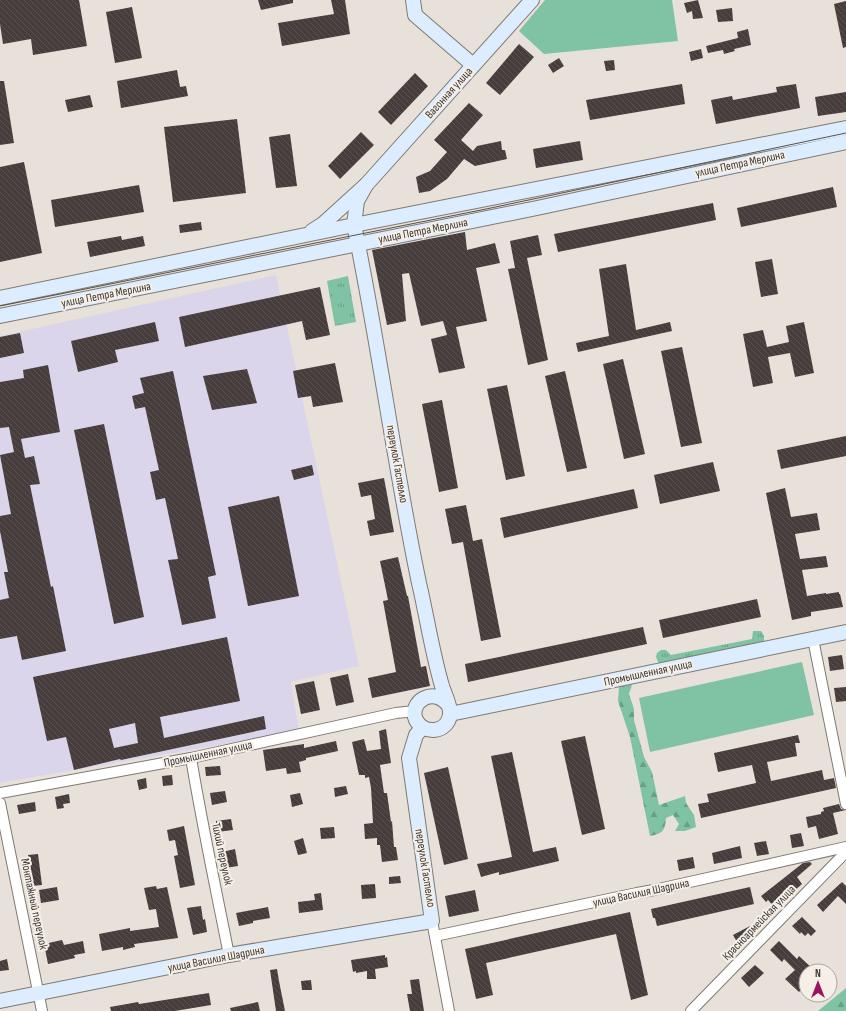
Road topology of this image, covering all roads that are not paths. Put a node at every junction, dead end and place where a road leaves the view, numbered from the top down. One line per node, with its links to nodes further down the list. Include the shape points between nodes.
1 (413, 0): 3 (main road, via 415,15)
2 (532, 0): 3 (main road, Вагонная улица)
3 (473, 66): 6 (main road, Вагонная улица)
4 (846, 128): 7 (main road, улица Петра Мерлина)
5 (846, 142): 9 (main road, улица Петра Мерлина)
6 (366, 185): 7 (main road, Вагонная улица, via 357,201); 8 (main road, Вагонная улица, via 323,224)
7 (354, 225): 8 (main road, улица Петра Мерлина); 9 (main road, переулок Гастелло)
8 (305, 235): 10 (main road, улица Петра Мерлина)
9 (358, 244): 11 (main road, улица Петра Мерлина); 14 (main road, переулок Гастелло, via 408,529)
10 (0, 298)
11 (0, 316)
12 (846, 632): 13 (main road, Промышленная улица)
13 (813, 639): 16 (main road, Промышленная улица); 21 (street)
14 (439, 676): 15 (main road); 16 (main road, переулок Гастелло)
15 (425, 697): 16 (main road, via 432,696 444,700); 17 (main road, via 418,702)
16 (449, 710): 17 (main road, via 448,721 437,730 428,730)
17 (418, 719): 18 (street, Промышленная улица, via 396,713); 24 (main road, переулок Гастелло, via 412,732 409,758)
18 (191, 758): 19 (street, Промышленная улица); 26 (street, Тихий переулок)
19 (0, 793)
20 (0, 803): 27 (street, Монтажный переулок)
21 (846, 804)
22 (846, 847): 25 (street, улица Василия Шадрина)
23 (846, 852): 31 (street, Красноармейская улица)
24 (432, 921): 25 (street, переулок Гастелло); 26 (main road, улица Василия Шадрина)
25 (435, 936): 30 (street, переулок Гастелло)
26 (228, 955): 27 (main road, улица Василия Шадрина)
27 (39, 993): 28 (main road, улица Василия Шадрина); 29 (street, Монтажный переулок)
28 (0, 1001)
29 (42, 1011)
30 (449, 1011)
31 (691, 1011)

